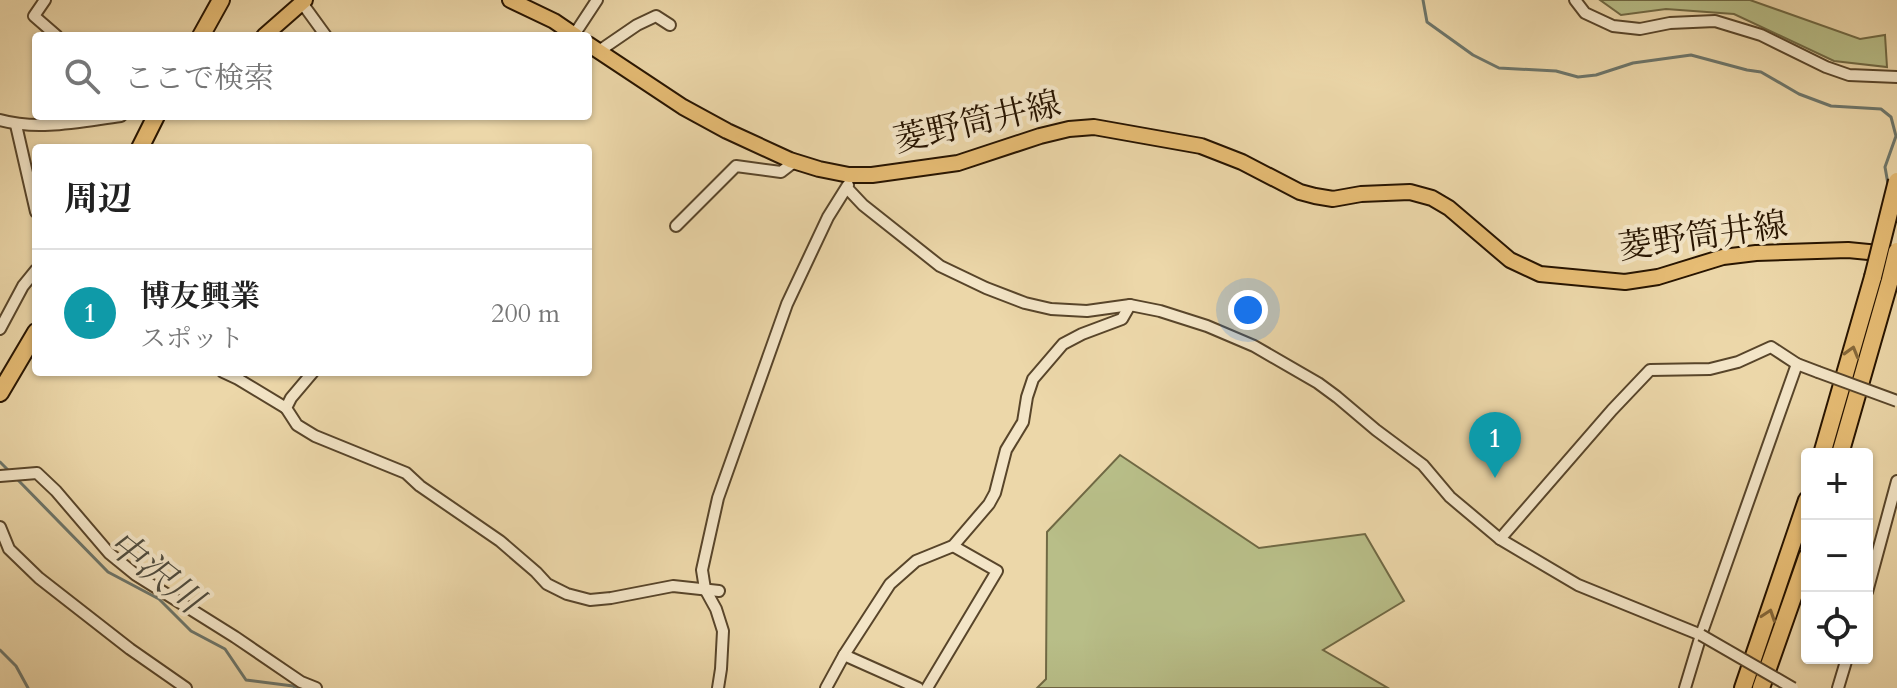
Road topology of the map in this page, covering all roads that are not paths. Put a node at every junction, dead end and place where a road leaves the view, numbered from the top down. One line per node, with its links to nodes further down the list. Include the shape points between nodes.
1 (45, 0): 8 (street, via 34,16)
2 (221, 0): 9 (highway)
3 (510, 0): 12 (main road)
4 (597, 0): 13 (street)
5 (1575, 0): 15 (street, via 1585,13 1613,26 1640,29 1715,21 1761,35 1849,75)
6 (303, 1): 10 (main road); 11 (street)
7 (670, 25): 14 (street, via 656,16)
8 (52, 32)
9 (203, 32)
10 (268, 32)
11 (323, 32)
12 (569, 32)
13 (577, 32)
14 (593, 48): 21 (main road, 菱野筒井線, via 683,107)
15 (1897, 77)
16 (0, 120): 19 (street)
17 (65, 120): 19 (street)
18 (154, 120): 20 (highway)
19 (16, 125): 24 (street)
20 (142, 144)
21 (794, 162): 23 (main road, 菱野筒井線); 25 (street, via 781,172 736,166)
22 (1897, 181): 28 (highway, bridge)
23 (848, 182): 26 (main road, 菱野筒井線, via 958,163 1040,136 1094,127 1201,146 1315,196 1410,192 1432,198 1510,260 1540,274 1625,282 1756,253); 29 (street, via 863,205 940,266 986,288 1051,309); 48 (street, via 780,321 718,498 702,570)
24 (32, 195)
25 (676, 226)
26 (1897, 254): 28 (highway, bridge)
27 (32, 275): 30 (street)
28 (1881, 278): 38 (highway, one-way to 28); 39 (highway)
29 (1130, 305): 44 (street, via 1207,326 1318,383 1423,465 1450,497); 45 (street, via 1122,319 1063,344 1033,379 1023,422 1006,450 995,493)
30 (0, 329)
31 (32, 339): 35 (highway)
32 (1797, 364): 36 (street, bridge); 44 (street, via 1771,347 1710,369 1650,370); 50 (street)
33 (232, 376): 37 (street)
34 (310, 376): 37 (street)
35 (0, 393)
36 (1897, 401)
37 (286, 408): 48 (street, via 297,425 315,436 406,473 500,541 547,584 567,594 590,600 673,586)
38 (1824, 448)
39 (1841, 448)
40 (0, 476): 54 (street, via 37,473 109,553 136,575)
41 (1897, 481): 46 (street)
42 (1801, 518): 60 (highway, one-way to 42)
43 (0, 527): 53 (street, via 9,549 39,578)
44 (1500, 539): 50 (street, via 1578,585)
45 (953, 546): 51 (street, via 916,561 890,584); 58 (street, via 997,571)
46 (1873, 570)
47 (1801, 574): 61 (highway)
48 (705, 589): 49 (street); 55 (street, via 723,631)
49 (719, 591)
50 (1701, 635): 59 (street); 62 (street, bridge)
51 (844, 655): 56 (street); 57 (street)
52 (1845, 664): 63 (street)
53 (186, 688)
54 (316, 688)
55 (718, 688)
56 (826, 688)
57 (918, 688)
58 (927, 688)
59 (1685, 688)
60 (1743, 688)
61 (1761, 688)
62 (1793, 688)
63 (1838, 688)

